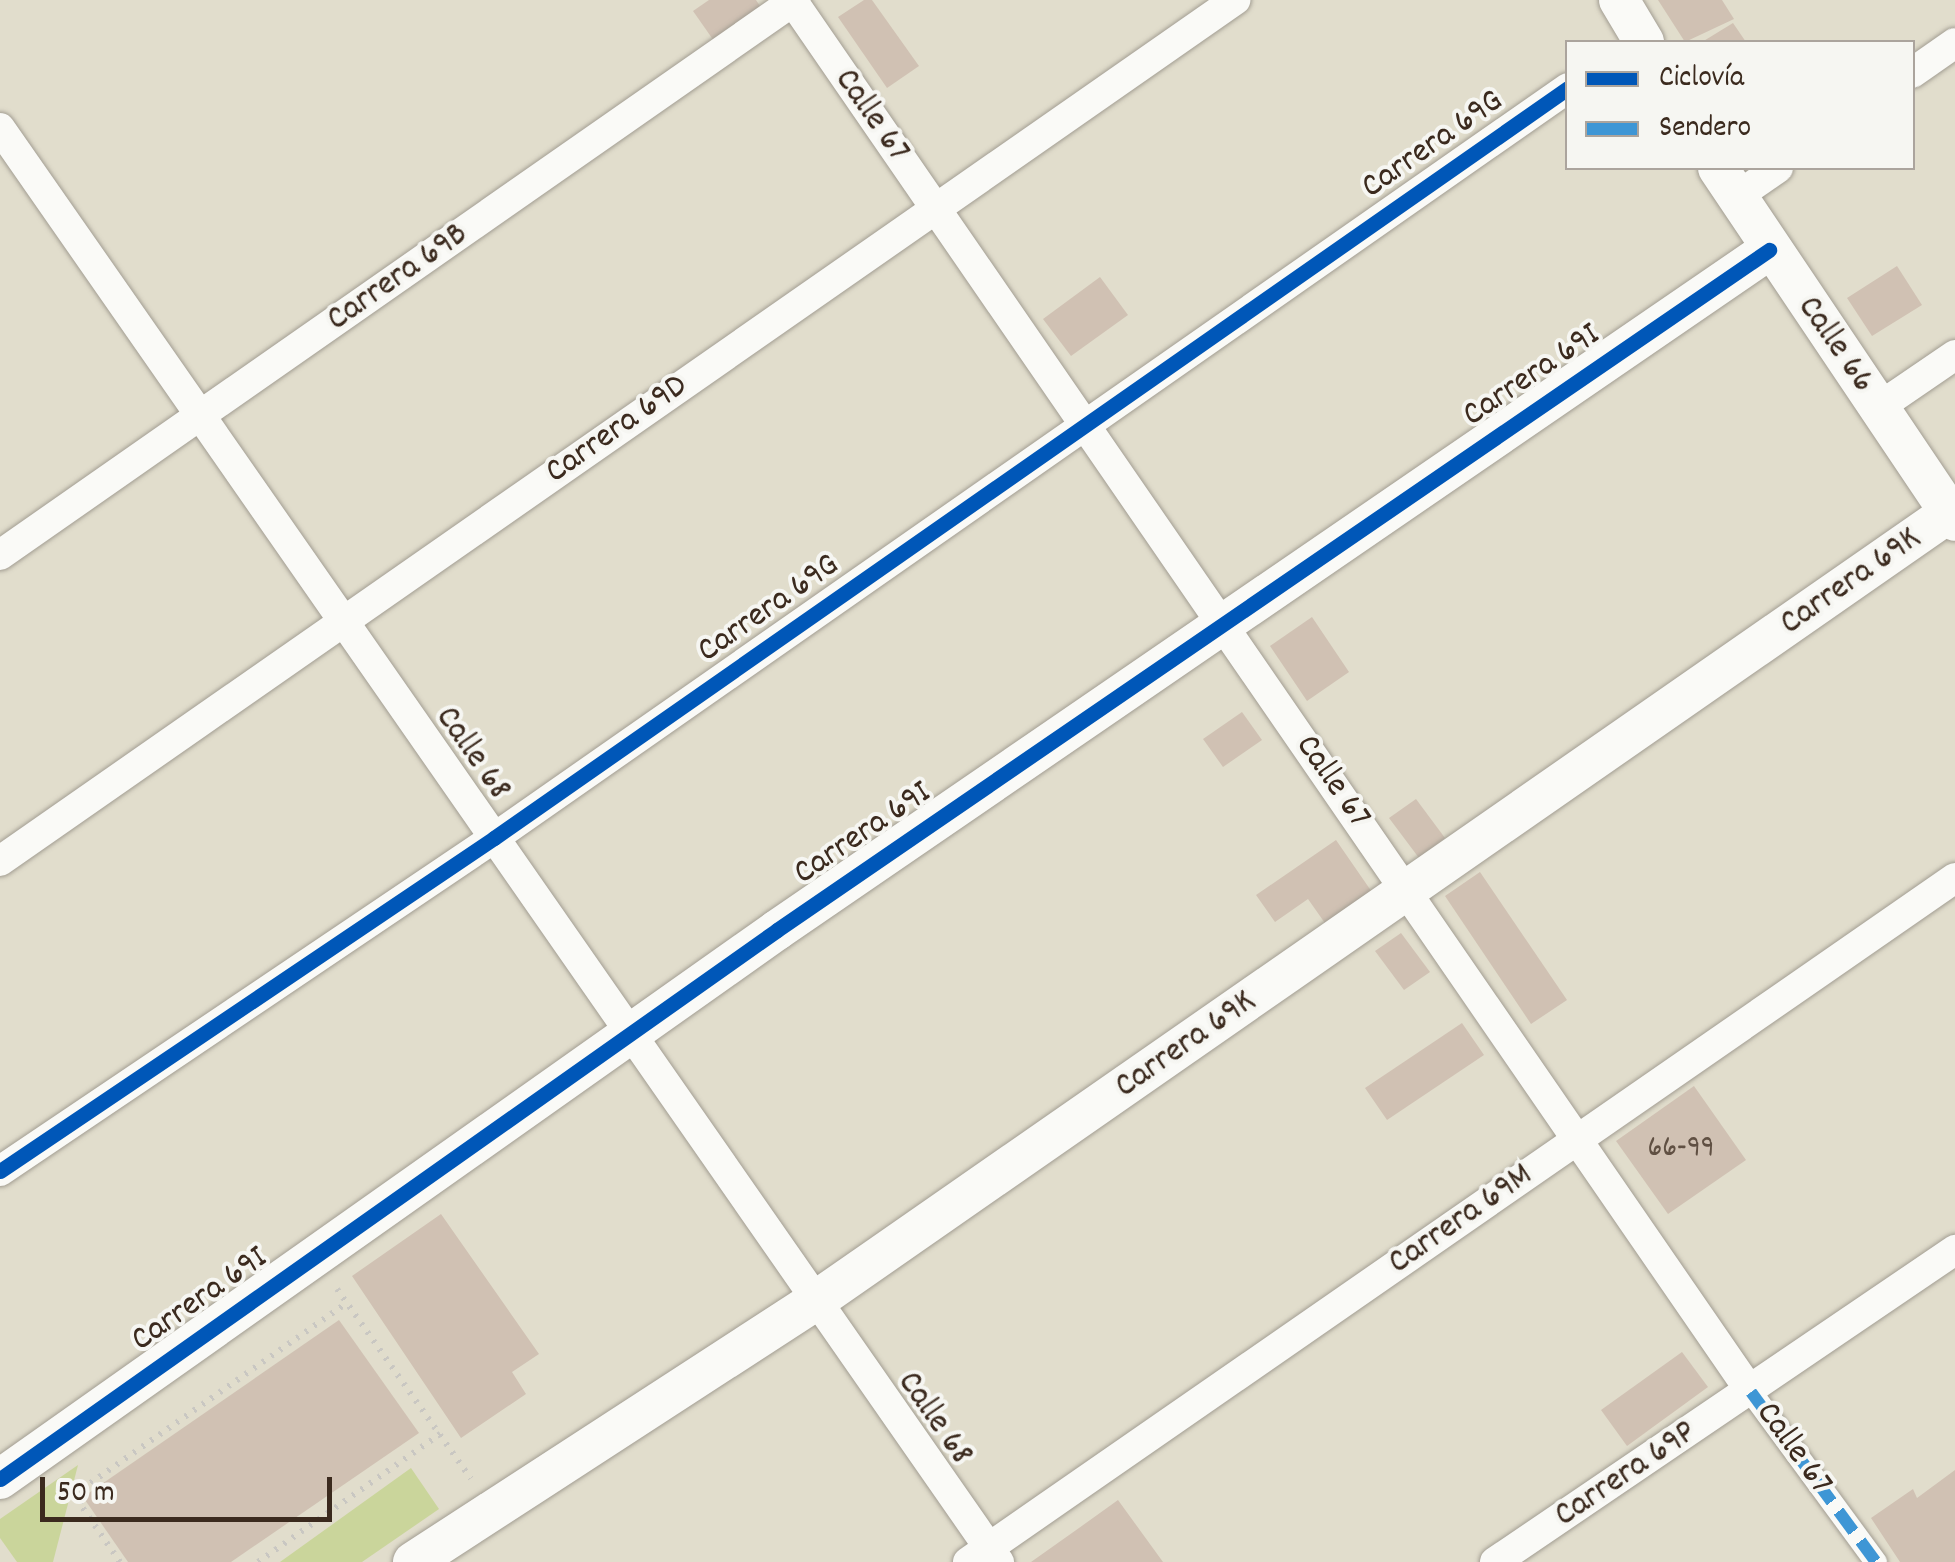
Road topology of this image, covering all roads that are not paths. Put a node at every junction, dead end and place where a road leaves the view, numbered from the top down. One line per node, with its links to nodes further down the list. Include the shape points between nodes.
1 (793, 0): 11 (street, Calle 67); 15 (street, Carrera 69B)
2 (1236, 0): 11 (street, Carrera 69D)
3 (1620, 0): 4 (street)
4 (1639, 40)
5 (1955, 42): 6 (street)
6 (1915, 71)
7 (1565, 90): 16 (street, Carrera 69G)
8 (0, 128): 15 (street, Calle 68)
9 (1771, 170): 10 (street)
10 (1727, 182): 12 (street, Calle 66)
11 (934, 207): 16 (street, Calle 67); 19 (street, Carrera 69D)
12 (1769, 250): 14 (street, Calle 66); 20 (street, Carrera 69I)
13 (1955, 355): 14 (street)
14 (1879, 407): 17 (street, Calle 66)
15 (204, 414): 18 (street, Carrera 69B); 19 (street, Calle 68)
16 (1085, 425): 20 (street, Calle 67); 21 (street, Carrera 69G)
17 (1952, 517): 24 (street, Carrera 69K)
18 (0, 555)
19 (342, 623): 21 (street, Calle 68); 22 (street, Carrera 69D)
20 (1222, 624): 24 (street, Calle 67); 25 (street, Carrera 69I)
21 (494, 838): 25 (street, Calle 68); 27 (street, Carrera 69G)
22 (0, 861)
23 (1955, 878): 26 (street, Carrera 69M)
24 (1408, 891): 26 (street, Calle 67); 29 (street, Carrera 69K)
25 (630, 1034): 29 (street, Calle 68); 31 (street, Carrera 69I)
26 (1577, 1140): 30 (street, Calle 67); 32 (street, Carrera 69M)
27 (0, 1171)
28 (1955, 1250): 30 (street, Carrera 69P)
29 (814, 1302): 32 (street, Calle 68); 33 (street, Carrera 69K)
30 (1751, 1392): 34 (street, Carrera 69P); 35 (street, Calle 67)
31 (0, 1479)
32 (985, 1557)
33 (412, 1562)
34 (1494, 1562)
35 (1876, 1562)

